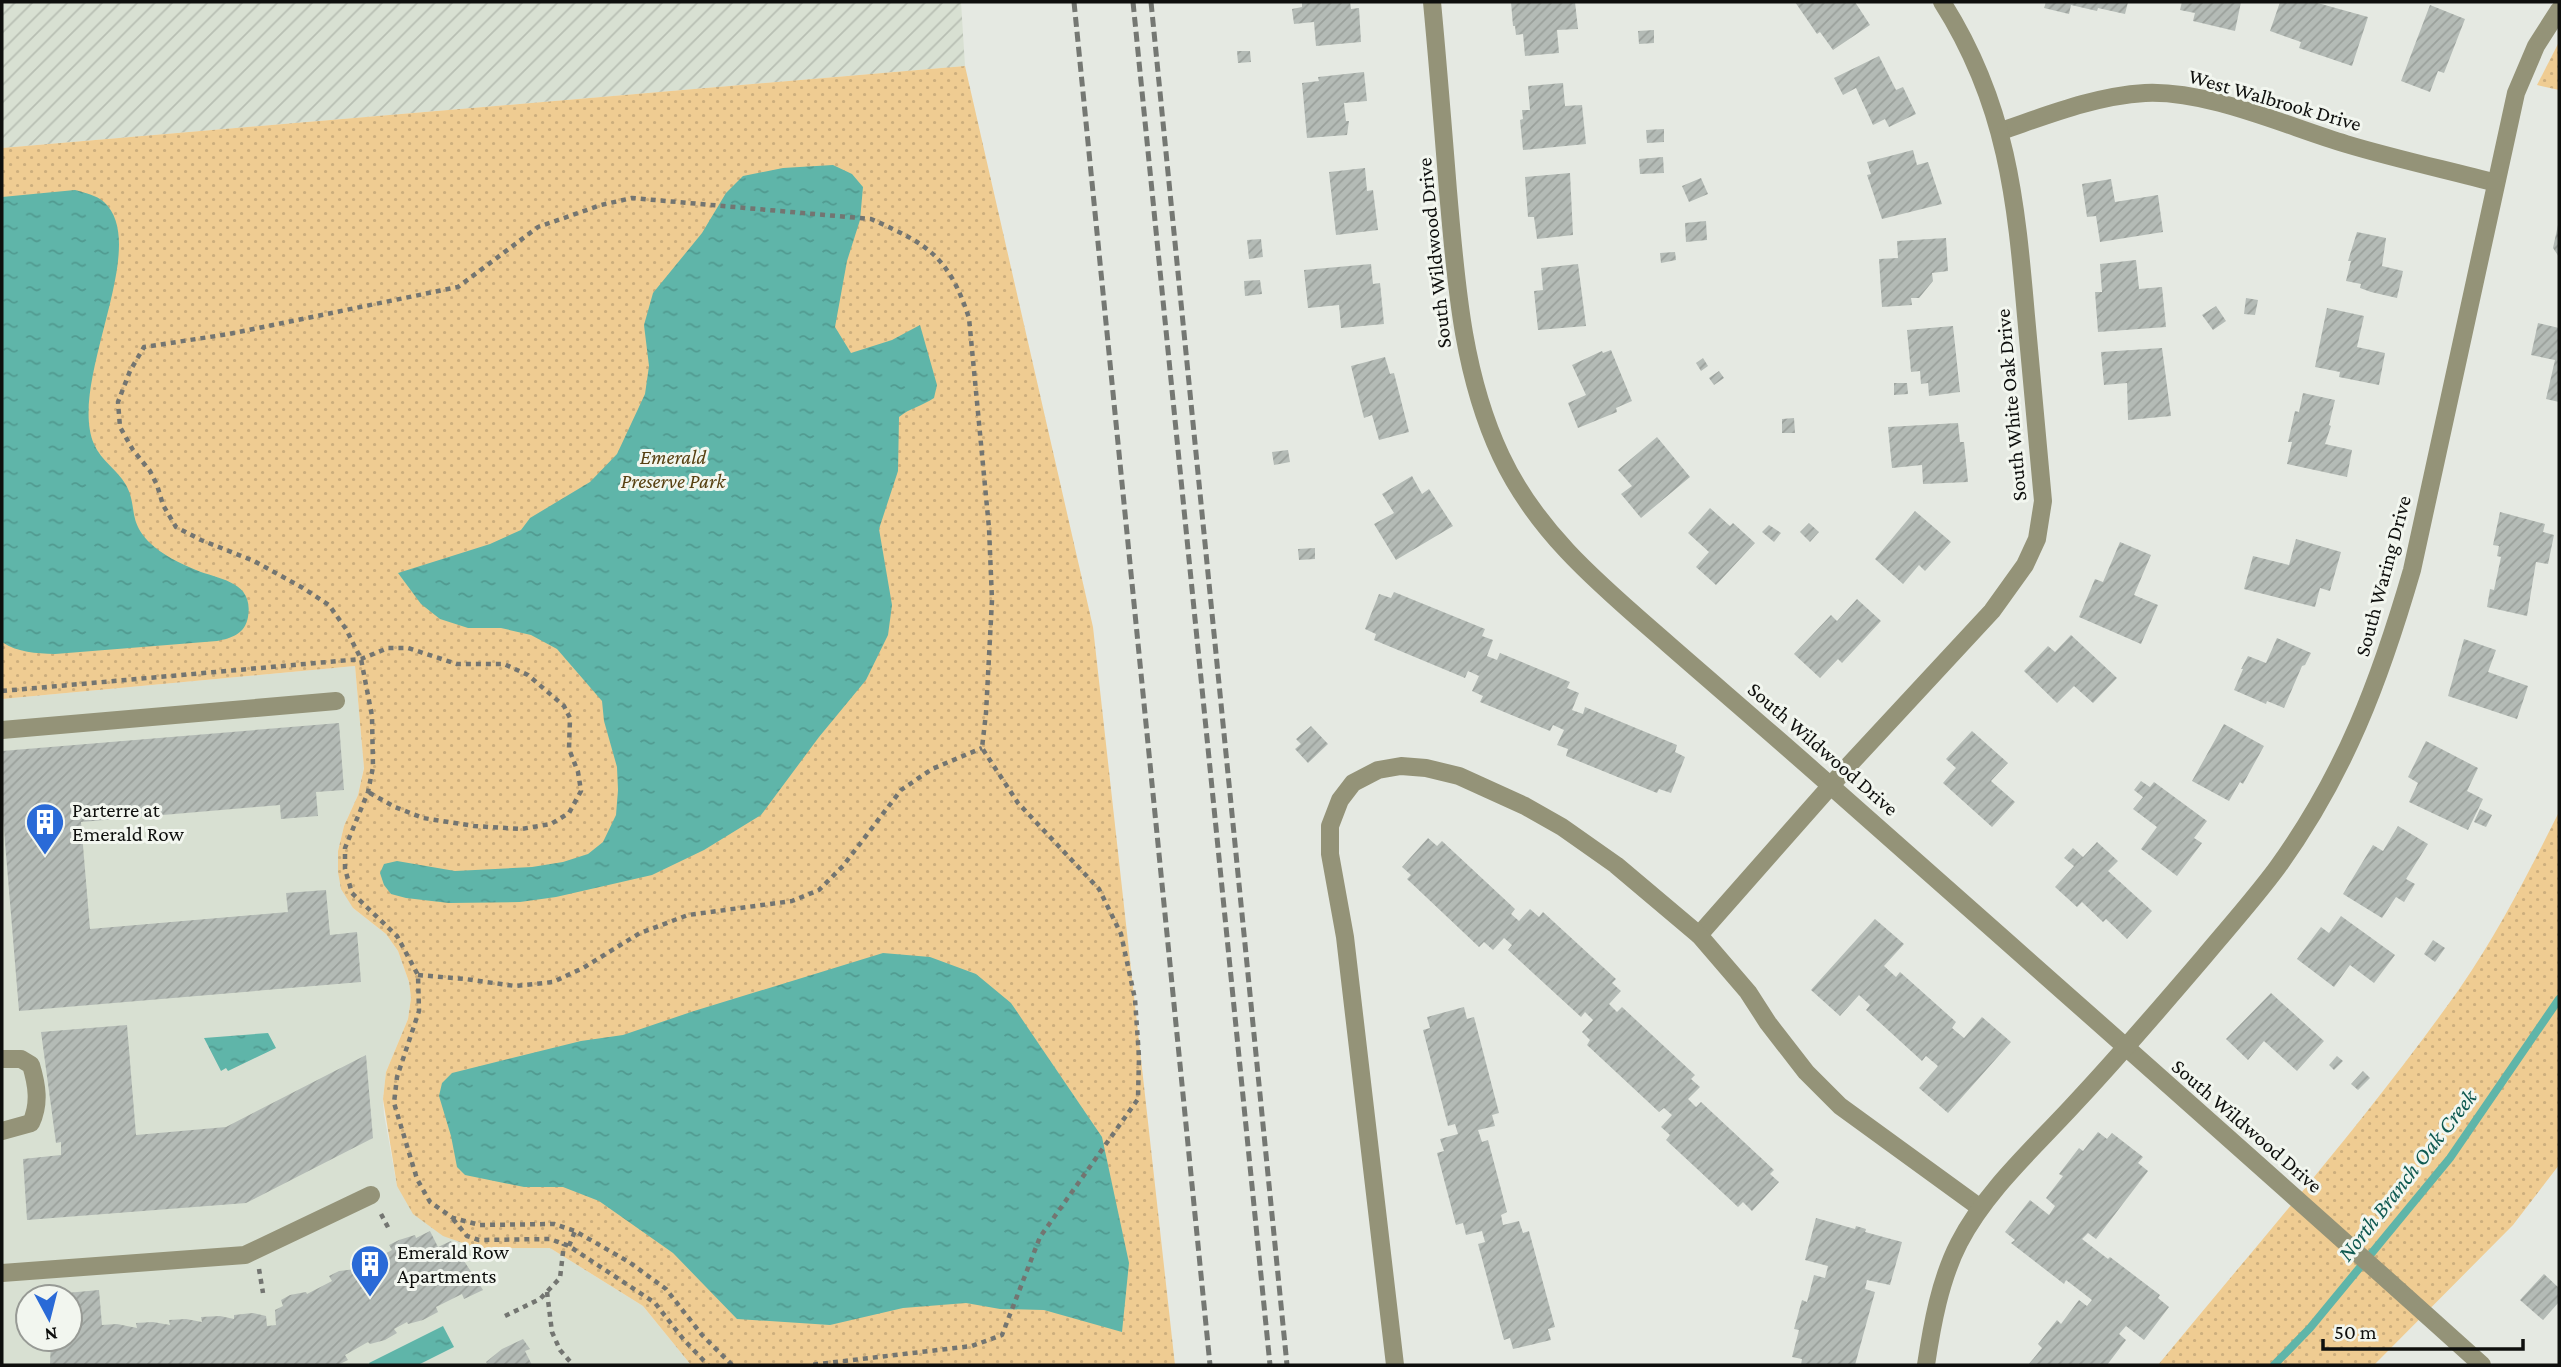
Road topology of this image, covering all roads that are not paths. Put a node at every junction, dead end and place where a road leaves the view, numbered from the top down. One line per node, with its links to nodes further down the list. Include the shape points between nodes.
1 (1432, 2): 8 (street, South Wildwood Drive, via 1462,330 1500,454 1516,485 1567,554)
2 (1942, 2): 4 (street, South White Oak Drive, via 1978,70)
3 (2559, 10): 5 (street, South Waring Drive, via 2536,46 2516,93)
4 (2001, 131): 5 (street, West Walbrook Drive, via 2110,98 2146,93 2183,95); 8 (street, South White Oak Drive, via 2016,208 2043,501 2037,539 2025,565 1992,611)
5 (2496, 183): 10 (street, South Waring Drive, via 2412,570 2368,707 2308,823 2277,868)
6 (336, 701): 7 (street)
7 (2, 730)
8 (1831, 786): 9 (street, South White Oak Drive); 10 (street, South Wildwood Drive)
9 (1699, 936): 14 (street, via 1748,992 1806,1072 1840,1106); 16 (street, via 1616,865 1562,827 1459,776 1401,766 1378,770 1353,783 1340,800 1331,825 1330,854 1345,937)
10 (2126, 1049): 14 (street, South Waring Drive); 18 (street, South Wildwood Drive)
11 (2, 1059): 12 (street, via 22,1059 31,1065 37,1111 31,1123)
12 (2, 1131)
13 (371, 1195): 15 (street, via 245,1255)
14 (1979, 1208): 17 (street, South Waring Drive, via 1958,1244 1941,1292)
15 (2, 1273)
16 (1395, 1365)
17 (1926, 1365)
18 (2482, 1365)

